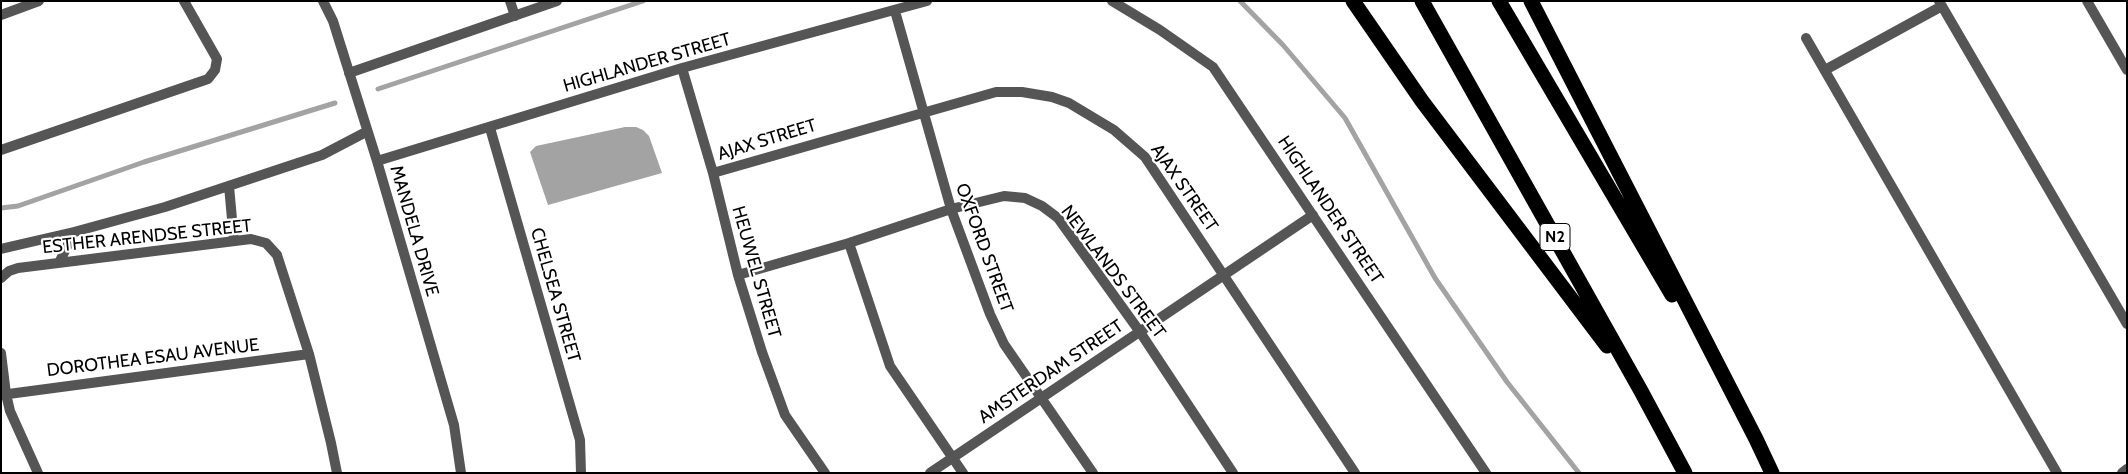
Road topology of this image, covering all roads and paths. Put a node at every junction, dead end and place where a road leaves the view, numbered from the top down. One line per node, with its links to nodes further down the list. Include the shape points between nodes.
1 (38, 1): 15 (street)
2 (184, 1): 25 (street, via 217,59 215,70 208,79)
3 (323, 1): 21 (street, MANDELA DRIVE, via 333,21)
4 (510, 1): 16 (street)
5 (557, 1): 16 (street)
6 (927, 1): 14 (street, HIGHLANDER STREET)
7 (1112, 1): 30 (street, HIGHLANDER STREET, via 1213,67)
8 (1353, 1): 43 (highway, via 1422,101)
9 (1422, 1): 43 (highway, N2)
10 (1499, 1): 46 (highway)
11 (1531, 1): 46 (highway)
12 (2087, 1): 20 (street)
13 (1941, 3): 19 (street); 39 (street)
14 (895, 11): 18 (street, HIGHLANDER STREET); 22 (street, OXFORD STREET)
15 (1, 15)
16 (515, 16): 21 (street, via 430,44)
17 (1806, 38): 19 (street)
18 (682, 68): 23 (street, HIGHLANDER STREET); 27 (street, HEUWEL STREET)
19 (1825, 70): 62 (street)
20 (2127, 70)
21 (350, 78): 24 (street, MANDELA DRIVE)
22 (924, 112): 27 (street, AJAX STREET); 29 (street, OXFORD STREET); 37 (street, AJAX STREET, via 996,92 1022,92 1052,97 1090,114 1145,157)
23 (490, 128): 26 (street, HIGHLANDER STREET); 53 (street, CHELSEA STREET, via 580,440)
24 (366, 132): 26 (street, MANDELA DRIVE); 28 (street, via 322,155)
25 (1, 150)
26 (377, 161): 52 (street, MANDELA DRIVE, via 454,425)
27 (713, 173): 36 (street, HEUWEL STREET)
28 (229, 186): 31 (street); 32 (street)
29 (951, 209): 33 (street, NEWLANDS STREET); 40 (street, NEWLANDS STREET, via 1004,196 1026,198 1042,206 1058,218); 45 (street, OXFORD STREET, via 1004,344)
30 (1313, 216): 37 (street, AMSTERDAM STREET); 49 (street, HIGHLANDER STREET)
31 (74, 232): 34 (street); 35 (street)
32 (234, 241): 35 (street, ESTHER ARENDSE STREET); 42 (street, ESTHER ARENDSE STREET, via 256,239 266,242 275,251)
33 (849, 243): 36 (street, NEWLANDS STREET); 47 (street, via 890,366)
34 (1, 249)
35 (58, 263): 38 (street, ESTHER ARENDSE STREET, via 13,269)
36 (738, 274): 54 (street, HEUWEL STREET, via 785,415)
37 (1225, 276): 40 (street, AMSTERDAM STREET); 59 (street, AJAX STREET)
38 (1, 278)
39 (2127, 324)
40 (1140, 332): 45 (street, AMSTERDAM STREET); 58 (street, NEWLANDS STREET)
41 (1, 354): 44 (street)
42 (309, 354): 44 (street, DOROTHEA ESAU AVENUE); 51 (street, ESTHER ARENDSE STREET)
43 (1641, 390): 60 (highway, N2)
44 (4, 394): 50 (street)
45 (1040, 399): 47 (street, AMSTERDAM STREET); 57 (street, OXFORD STREET)
46 (1756, 439): 61 (highway)
47 (952, 457): 55 (street, AMSTERDAM STREET); 56 (street)
48 (2127, 469): 63 (street)
49 (1481, 471)
50 (38, 473)
51 (337, 473)
52 (461, 473)
53 (581, 473)
54 (825, 473)
55 (930, 473)
56 (963, 473)
57 (1092, 473)
58 (1233, 473)
59 (1355, 473)
60 (1685, 473)
61 (1772, 473)
62 (2057, 473)
63 (2122, 473)

